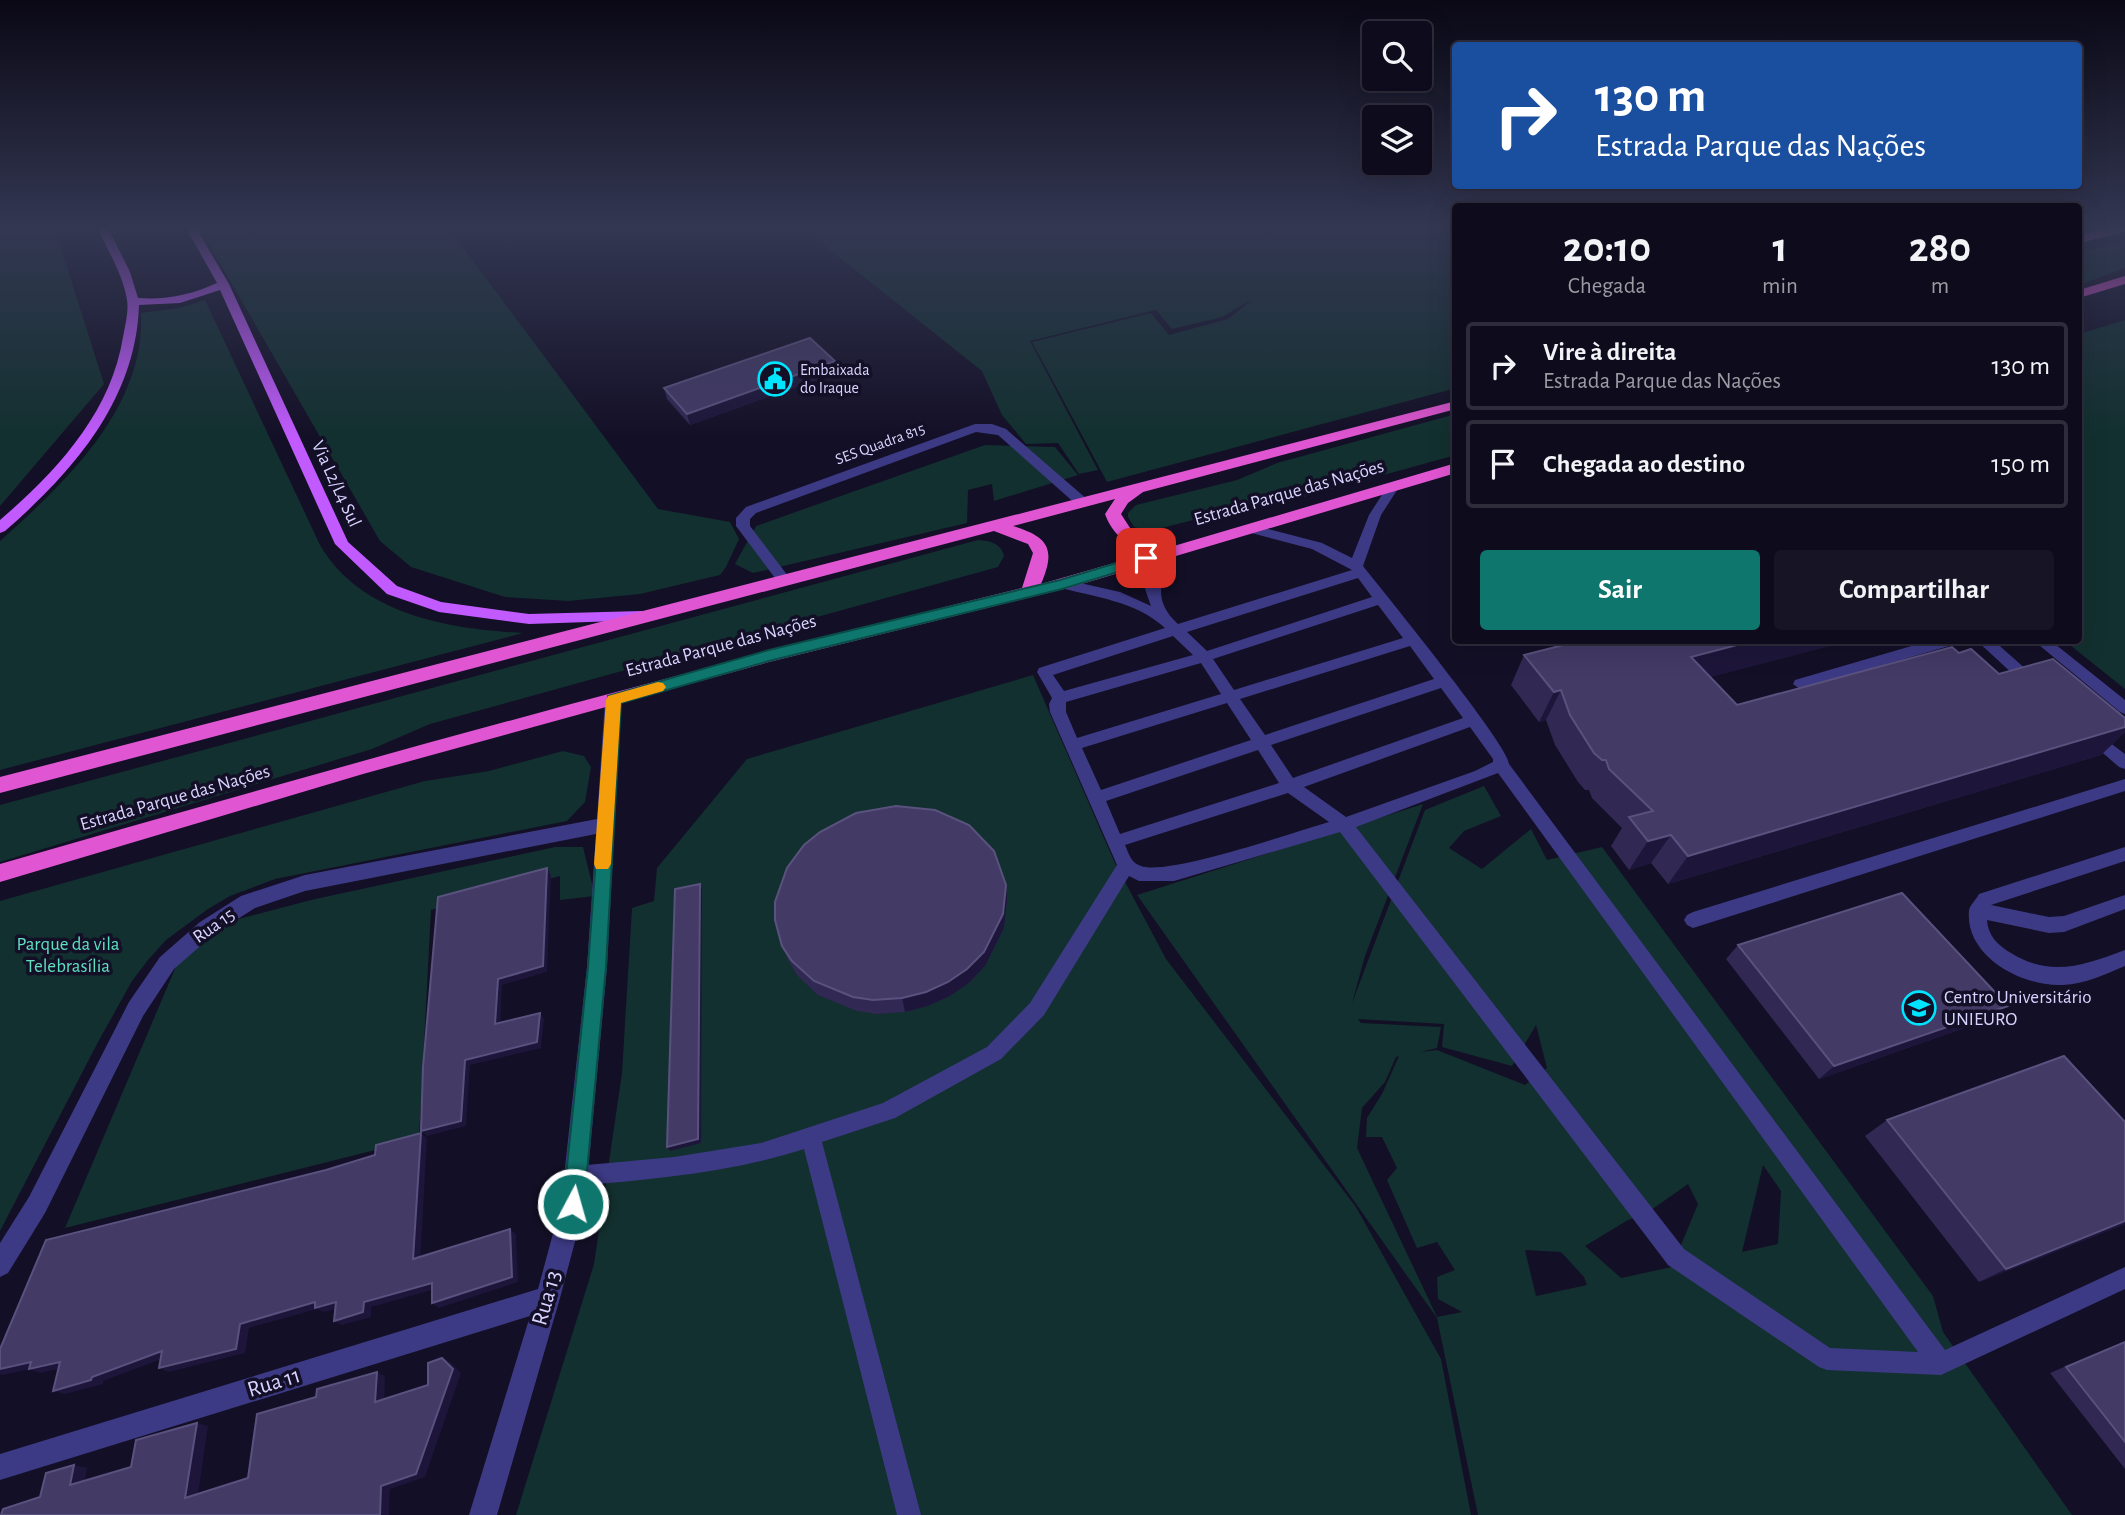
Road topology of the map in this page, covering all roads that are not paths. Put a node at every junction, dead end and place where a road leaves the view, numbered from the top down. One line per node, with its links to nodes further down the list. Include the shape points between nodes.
1 (131, 297): 4 (main road)
2 (195, 297): 4 (main road)
3 (229, 297): 19 (main road, Via L2/L4 Sul, via 342,544 392,590 439,607 529,619)
4 (133, 301): 11 (main road, via 124,369 107,404 80,447)
5 (1452, 406): 8 (highway)
6 (1452, 469): 7 (highway, Estrada Parque das Nações)
7 (1393, 487): 12 (highway, Estrada Parque das Nações); 14 (lane, via 1375,516)
8 (1139, 489): 9 (highway); 13 (highway, via 1122,500 1113,514 1116,526 1127,537)
9 (1083, 502): 10 (highway); 15 (lane, SES Quadra 815, via 1002,432 975,428 751,510 743,518 743,526)
10 (995, 526): 15 (highway); 17 (highway, via 1024,534 1038,545 1042,558)
11 (0, 528)
12 (1249, 528): 13 (highway, Estrada Parque das Nações); 14 (lane, via 1317,546)
13 (1165, 553): 16 (highway, Estrada Parque das Nações); 20 (lane, via 1152,589)
14 (1358, 569): 18 (lane); 20 (lane)
15 (783, 579): 19 (highway)
16 (1062, 584): 17 (highway, Estrada Parque das Nações); 20 (lane, via 1115,595)
17 (1029, 592): 31 (highway, Estrada Parque das Nações)
18 (1382, 599): 21 (lane); 25 (lane)
19 (642, 616): 39 (highway)
20 (1169, 624): 25 (lane); 30 (lane, via 1044,672)
21 (1413, 640): 26 (lane); 29 (lane)
22 (1937, 644): 27 (lane)
23 (1988, 644): 28 (lane)
24 (2045, 644): 32 (lane)
25 (1204, 657): 29 (lane); 30 (lane)
26 (1445, 681): 33 (lane); 35 (lane)
27 (1800, 684)
28 (2044, 693)
29 (1230, 695): 35 (lane); 36 (lane)
30 (1060, 698): 36 (lane, via 1058,712)
31 (613, 700): 44 (street, Rua 13); 48 (highway, Estrada Parque das Nações)
32 (2125, 708)
33 (1474, 720): 38 (lane, via 1501,758); 41 (lane)
34 (2084, 728): 37 (lane)
35 (1261, 742): 41 (lane); 42 (lane)
36 (1073, 745): 42 (lane)
37 (2125, 763)
38 (1501, 765): 43 (lane); 58 (lane)
39 (0, 785)
40 (2125, 785): 51 (lane)
41 (1290, 786): 43 (lane); 45 (lane)
42 (1096, 798): 45 (lane)
43 (1344, 824): 47 (lane, via 1174,874 1139,873); 58 (lane, via 1676,1257 1827,1359)
44 (604, 825): 54 (street, Rua 13, via 597,967); 55 (street, Rua 15, via 305,883 248,902 207,928 167,963 136,1009 37,1205)
45 (1115, 842): 47 (lane)
46 (2125, 855): 50 (lane, via 2003,892 1985,899)
47 (1126, 866): 53 (lane, via 1037,1009 994,1053 888,1111)
48 (0, 873)
49 (2125, 902): 50 (lane, via 2049,925)
50 (1977, 910): 52 (lane, via 1975,921 1988,946 2033,974 2061,977 2087,973)
51 (1693, 920)
52 (2125, 958)
53 (811, 1137): 54 (lane, via 748,1155); 61 (lane)
54 (576, 1176): 57 (street, Rua 13)
55 (0, 1265)
56 (2125, 1278): 58 (lane)
57 (548, 1298): 59 (street, Rua 11); 60 (street, Rua 13)
58 (1941, 1363)
59 (0, 1467)
60 (483, 1515)
61 (909, 1515)

